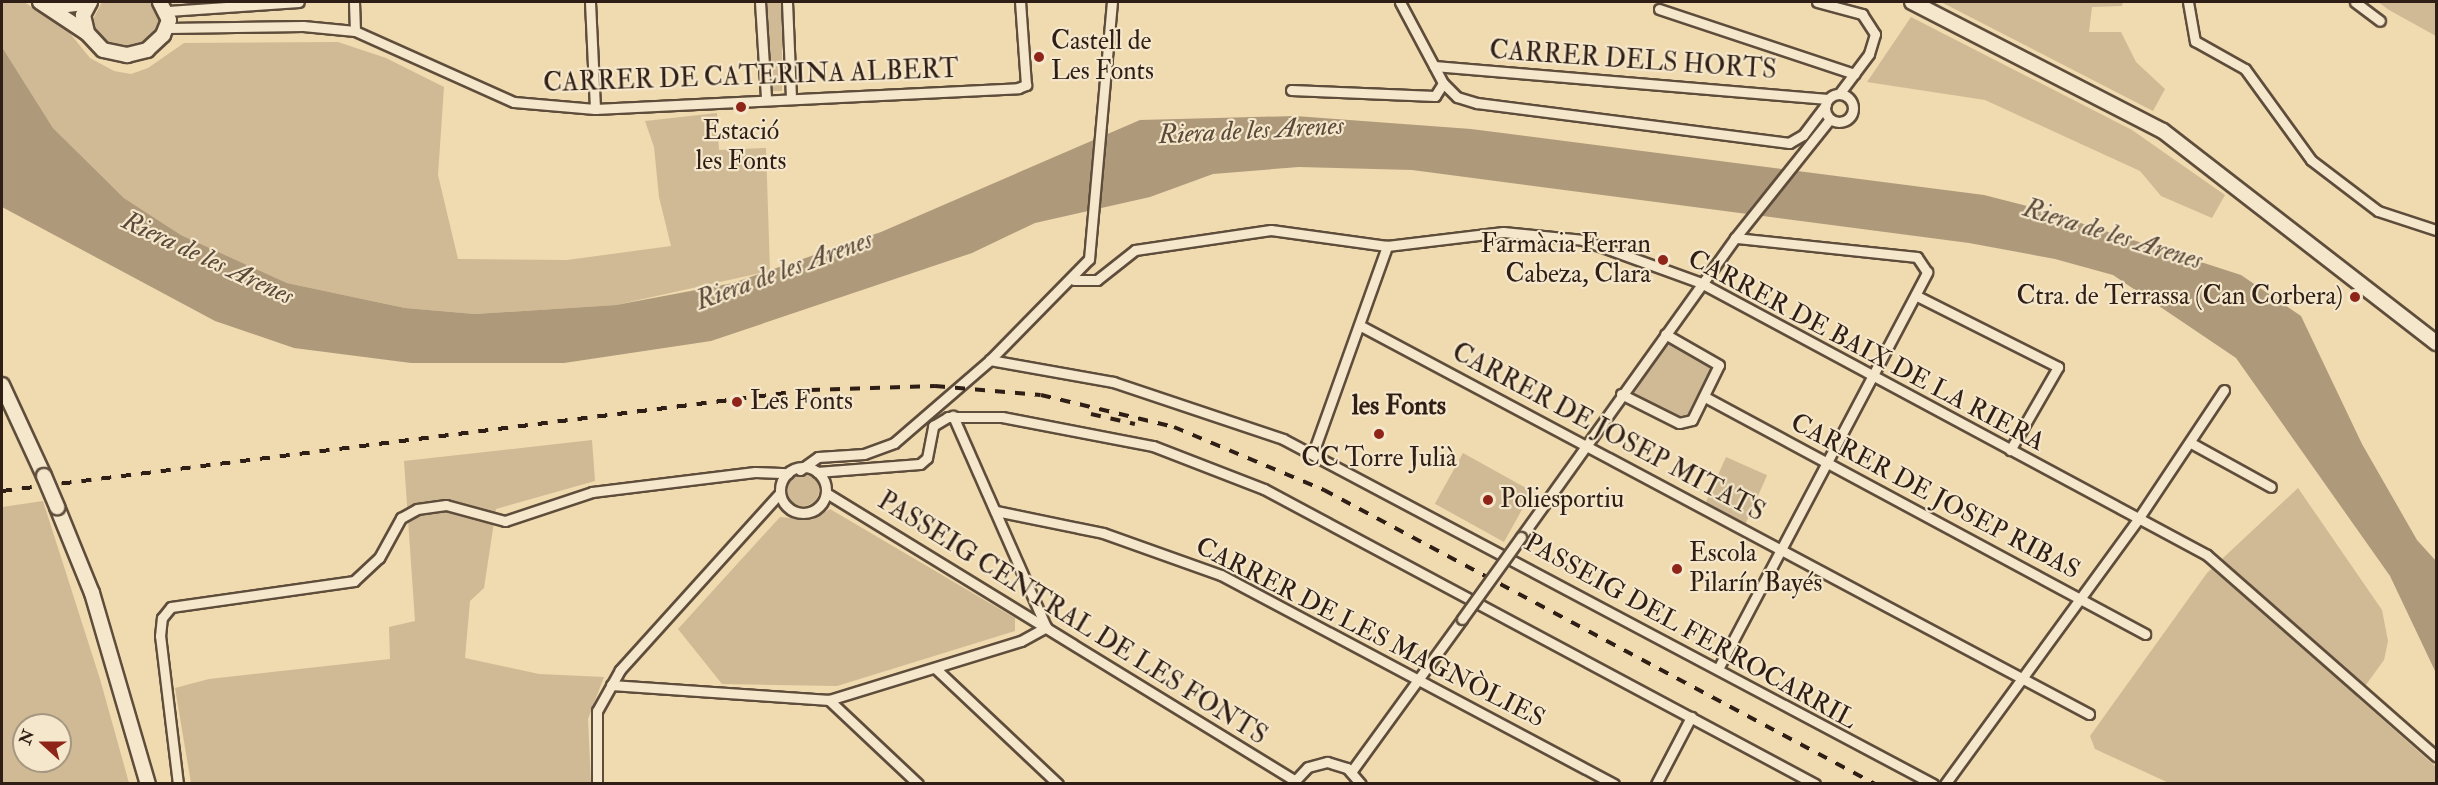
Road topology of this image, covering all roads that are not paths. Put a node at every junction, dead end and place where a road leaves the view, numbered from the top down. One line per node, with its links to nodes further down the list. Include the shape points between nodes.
1 (90, 2): 14 (main road); 20 (main road, via 83,15)
2 (299, 2): 15 (street)
3 (354, 2): 19 (street)
4 (590, 2): 29 (street)
5 (760, 2): 26 (street)
6 (787, 2): 27 (street)
7 (1020, 2): 27 (street, CARRER DE CATERINA ALBERT, via 1026,85)
8 (1112, 2): 34 (street, via 1094,240 1089,260)
9 (1401, 2): 21 (street)
10 (1817, 2): 22 (street, via 1862,14 1873,26 1874,45)
11 (1912, 2): 39 (main road, via 2163,131)
12 (2188, 2): 31 (street, via 2194,41 2245,69 2311,160 2378,211)
13 (2355, 2): 17 (street)
14 (45, 4): 20 (main road)
15 (164, 6): 18 (main road)
16 (1659, 9): 22 (street)
17 (2380, 21)
18 (168, 28): 19 (street, CARRER DE CATERINA ALBERT, via 303,26); 20 (main road, via 147,50 127,55 103,50)
19 (355, 31): 29 (street, CARRER DE CATERINA ALBERT, via 514,102)
20 (87, 33)
21 (1434, 66): 23 (street); 28 (street, CARRER DELS HORTS)
22 (1854, 75): 25 (street)
23 (1442, 86): 24 (street, via 1427,97); 28 (street, via 1457,97 1477,103 1789,142 1803,135)
24 (1291, 90)
25 (1839, 94): 28 (street); 30 (street, via 1852,102 1852,113 1844,121)
26 (766, 98): 27 (street, CARRER DE CATERINA ALBERT); 29 (street, CARRER DE CATERINA ALBERT)
27 (791, 98)
28 (1827, 102): 30 (street)
29 (595, 109)
30 (1830, 119): 32 (street, via 1801,150)
31 (2436, 230)
32 (1735, 238): 35 (street); 36 (street, via 1917,257 1927,273)
33 (1387, 246): 34 (street, CARRER DE BAIX DE LA RIERA, via 1271,230 1135,250 1098,280); 35 (street, CARRER DE BAIX DE LA RIERA, via 1503,232 1573,238); 37 (street)
34 (1074, 280): 40 (street)
35 (1701, 283): 38 (street); 41 (street, CARRER DE BAIX DE LA RIERA)
36 (1917, 296): 41 (street); 49 (street, via 2058,367)
37 (1360, 326): 48 (street, CARRER DE JOSEP MITATS); 50 (street)
38 (1665, 334): 44 (street); 45 (street, via 1717,360 1719,370)
39 (2436, 343)
40 (990, 360): 50 (street, PASSEIG DEL FERROCARRIL, via 1113,382 1186,402); 52 (street, via 894,443 864,454 818,457)
41 (1873, 377): 49 (street, CARRER DE BAIX DE LA RIERA); 51 (street)
42 (2, 385): 75 (main road, bridge, via 92,593)
43 (2224, 390): 47 (street)
44 (1621, 394): 45 (street, via 1685,424); 48 (street)
45 (1705, 397): 51 (street, CARRER DE JOSEP RIBAS)
46 (953, 416): 53 (street, via 933,426 927,458 920,464); 58 (street); 71 (street, via 1002,417 1083,429 1216,468 1457,588)
47 (2191, 443): 55 (street); 59 (street)
48 (1585, 444): 60 (street, CARRER DE JOSEP MITATS); 67 (street, bridge)
49 (2010, 450): 59 (street, CARRER DE BAIX DE LA RIERA)
50 (1313, 453): 65 (street, PASSEIG DEL FERROCARRIL)
51 (1826, 463): 60 (street); 61 (street, CARRER DE JOSEP RIBAS)
52 (800, 470): 53 (street); 54 (street)
53 (817, 472): 56 (street, via 828,484)
54 (788, 473): 57 (street); 76 (street, via 755,472 592,492 505,521 446,505 417,509 401,518 379,558 354,581 179,605 166,611 160,636)
55 (2271, 487)
56 (828, 494): 57 (street, via 817,508 801,510); 62 (street, PASSEIG CENTRAL DE LES FONTS)
57 (778, 495): 68 (street)
58 (996, 511): 62 (street); 67 (street, CARRER DE LES MAGNÒLIES, via 1103,532 1167,554 1264,596)
59 (2138, 519): 61 (street); 72 (street, CARRER DE BAIX DE LA RIERA, via 2207,555)
60 (1780, 549): 65 (street); 66 (street, CARRER DE JOSEP MITATS)
61 (2080, 599): 63 (street, CARRER DE JOSEP RIBAS); 66 (street)
62 (1046, 627): 64 (street); 74 (street, PASSEIG CENTRAL DE LES FONTS)
63 (2145, 634)
64 (935, 668): 69 (street); 79 (street)
65 (1718, 669): 84 (street, PASSEIG DEL FERROCARRIL)
66 (2022, 678): 70 (street, CARRER DE JOSEP MITATS); 85 (street)
67 (1418, 679): 73 (street); 81 (street, CARRER DE LES MAGNÒLIES)
68 (611, 685): 69 (street); 77 (street, via 594,730)
69 (830, 700): 78 (street)
70 (2089, 714)
71 (1691, 717): 82 (street); 83 (street)
72 (2436, 756)
73 (1352, 772): 74 (street, via 1337,764 1317,764); 80 (street)
74 (1293, 782)
75 (148, 783)
76 (178, 783)
77 (597, 783)
78 (918, 783)
79 (1058, 783)
80 (1361, 783)
81 (1614, 783)
82 (1656, 783)
83 (1815, 783)
84 (1933, 783)
85 (1945, 783)

